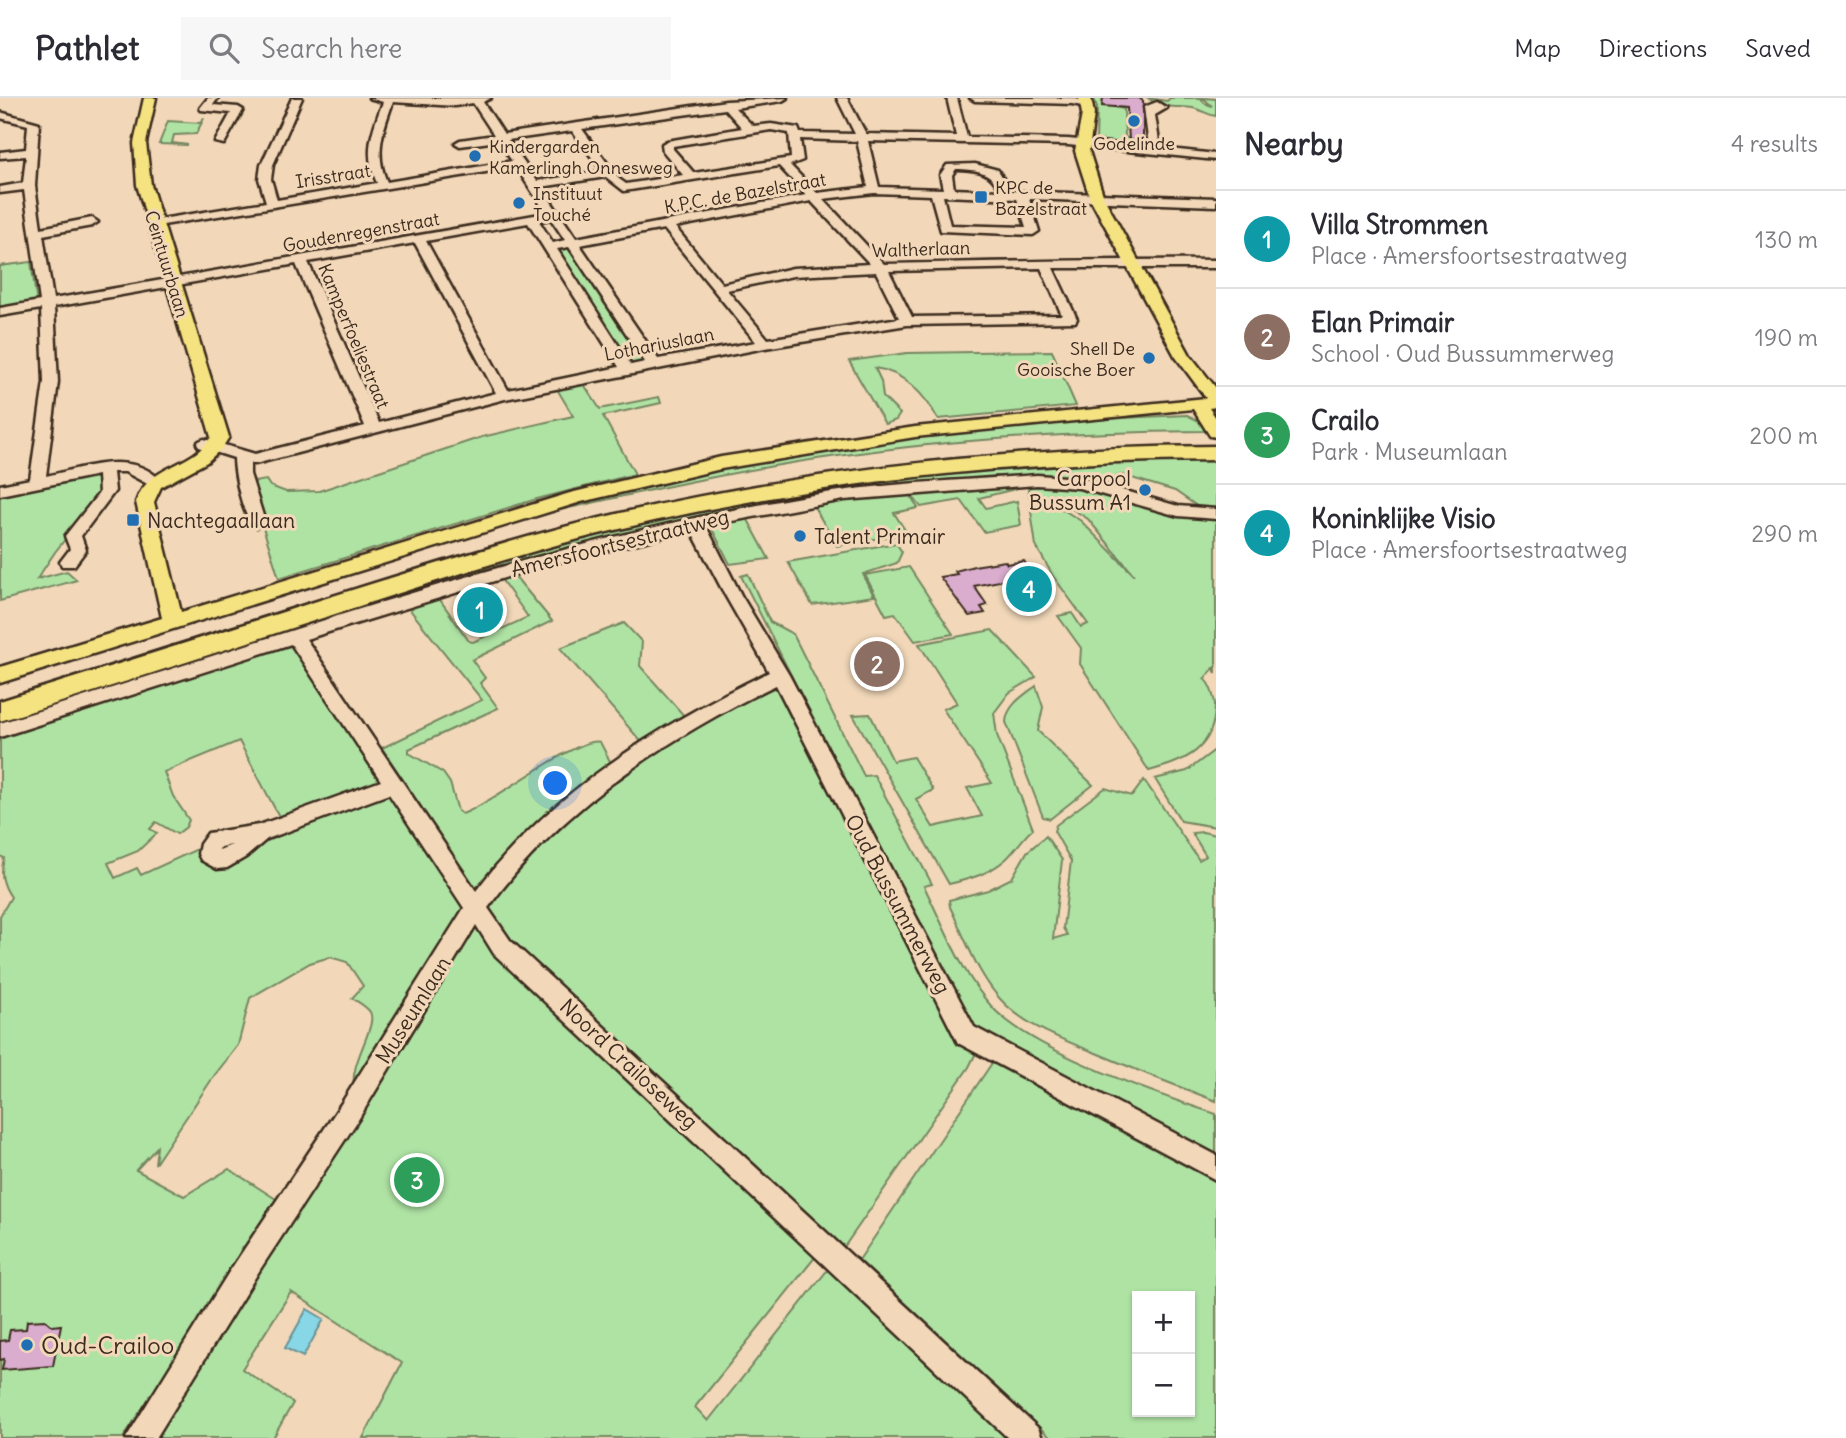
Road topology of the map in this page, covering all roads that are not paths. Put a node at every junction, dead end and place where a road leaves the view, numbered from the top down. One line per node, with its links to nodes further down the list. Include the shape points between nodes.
1 (150, 98): 49 (main road, Ceintuurbaan, via 140,143 144,185)
2 (213, 98): 22 (street, via 205,108 238,110)
3 (297, 98): 45 (street, via 267,165 265,178)
4 (374, 98): 10 (street)
5 (479, 98): 10 (street, via 455,103); 18 (street)
6 (782, 98): 11 (street)
7 (842, 98): 20 (street)
8 (952, 98): 21 (street)
9 (975, 98): 12 (street)
10 (389, 99): 33 (street, via 372,155)
11 (759, 99): 13 (street)
12 (1082, 100): 23 (main road)
13 (726, 104): 16 (street); 17 (street)
14 (1150, 113): 25 (street)
15 (0, 115): 26 (street, via 33,122)
16 (574, 126): 18 (street); 31 (street)
17 (750, 130): 19 (street, via 788,128 794,130); 32 (street, via 667,144)
18 (499, 136): 24 (street); 30 (street)
19 (794, 136): 20 (street); 29 (street, via 798,158)
20 (861, 136): 21 (street); 37 (street)
21 (962, 139): 23 (street)
22 (220, 142)
23 (1079, 142): 25 (street); 43 (main road, via 1077,162)
24 (460, 143)
25 (1155, 150): 28 (street)
26 (31, 152): 27 (street); 35 (street)
27 (0, 155)
28 (1216, 157)
29 (781, 162): 32 (street); 42 (street)
30 (518, 163): 33 (street, Irisstraat); 34 (street)
31 (609, 173): 32 (street, via 629,189); 34 (street)
32 (692, 178)
33 (383, 185): 45 (street, Irisstraat)
34 (534, 185): 46 (street)
35 (29, 186): 36 (street); 51 (street)
36 (0, 190)
37 (874, 190): 38 (street, K.P.C. de Bazelstraat); 42 (street, K.P.C. de Bazelstraat)
38 (936, 193): 39 (street, K.P.C. de Bazelstraat); 55 (street, via 945,228)
39 (949, 193): 40 (street, K.P.C. de Bazelstraat); 40 (street, via 946,175 956,166 995,171)
40 (1007, 195): 41 (street, K.P.C. de Bazelstraat)
41 (1022, 196): 43 (street, K.P.C. de Bazelstraat); 55 (street, via 1033,231)
42 (814, 197): 50 (street, K.P.C. de Bazelstraat); 60 (street)
43 (1093, 198): 44 (street, K.P.C. de Bazelstraat); 58 (main road)
44 (1216, 202)
45 (272, 203): 49 (street, Irisstraat)
46 (554, 215): 47 (street, Goudenregenstraat); 53 (street)
47 (532, 220): 52 (street, Goudenregenstraat); 54 (street)
48 (92, 222): 51 (street)
49 (155, 224): 61 (main road, Ceintuurbaan)
50 (667, 225): 53 (street, K.P.C. de Bazelstraat); 62 (street)
51 (35, 233): 63 (street)
52 (419, 239): 56 (street, Goudenregenstraat); 69 (street)
53 (572, 242): 54 (street, K.P.C. de Bazelstraat); 67 (street)
54 (549, 247): 68 (street)
55 (993, 247): 57 (street, Waltherlaan); 60 (street, Waltherlaan)
56 (301, 260): 61 (street, Goudenregenstraat); 71 (street, Kamperfoeliestraat)
57 (1045, 263): 58 (street, Waltherlaan); 65 (street, Lothariuslaan, via 1070,319)
58 (1127, 263): 59 (street, Waltherlaan); 70 (main road, via 1184,375)
59 (1216, 264)
60 (881, 268): 62 (street, Waltherlaan, via 794,273); 65 (street)
61 (174, 282): 63 (street, Goudenregenstraat); 72 (main road, Ceintuurbaan, via 216,427)
62 (721, 288): 66 (street)
63 (47, 304): 64 (street, Goudenregenstraat); 77 (street, via 51,382)
64 (0, 312)
65 (907, 321): 66 (street, Lothariuslaan)
66 (765, 344): 67 (street, Lothariuslaan)
67 (654, 364): 68 (street, Lothariuslaan)
68 (627, 369): 69 (street, Lothariuslaan)
69 (504, 395): 71 (street, Lothariuslaan)
70 (1210, 415): 83 (main road, via 1149,410 915,432 654,478 577,497); 87 (highway, via 1088,439 867,458 688,488 460,549)
71 (373, 427): 74 (street, Lothariuslaan, via 255,459)
72 (208, 446): 74 (street, Lothariuslaan); 76 (main road, Ceintuurbaan)
73 (1216, 453): 88 (highway, via 988,460 875,472 738,495 622,520 453,568)
74 (242, 457): 80 (street, via 242,474)
75 (104, 469): 76 (street, via 124,466); 77 (street); 82 (street, via 109,485 106,499 73,536 78,550)
76 (151, 481): 83 (main road, via 145,509)
77 (37, 484): 78 (street)
78 (0, 490)
79 (1216, 514): 81 (street, Amersfoortsestraatweg, via 1178,511 1080,483 1037,480 844,495)
80 (257, 522)
81 (696, 523): 84 (street, Amersfoortsestraatweg, via 538,561); 86 (street, Oud Bussummerweg)
82 (68, 562)
83 (165, 623): 85 (main road)
84 (293, 635): 89 (street, Amersfoortsestraatweg); 90 (street, Noord Crailoseweg)
85 (0, 674)
86 (779, 674): 92 (street, Museumlaan, via 663,738 603,781 537,836); 93 (street, Oud Bussummerweg, via 966,1035)
87 (0, 692)
88 (0, 711)
89 (0, 730)
90 (394, 784): 91 (street); 92 (street, Noord Crailoseweg)
91 (260, 832)
92 (476, 908): 94 (street, Museumlaan); 95 (street, Noord Crailoseweg, via 502,947)
93 (1216, 1168)
94 (140, 1438)
95 (1028, 1438)

